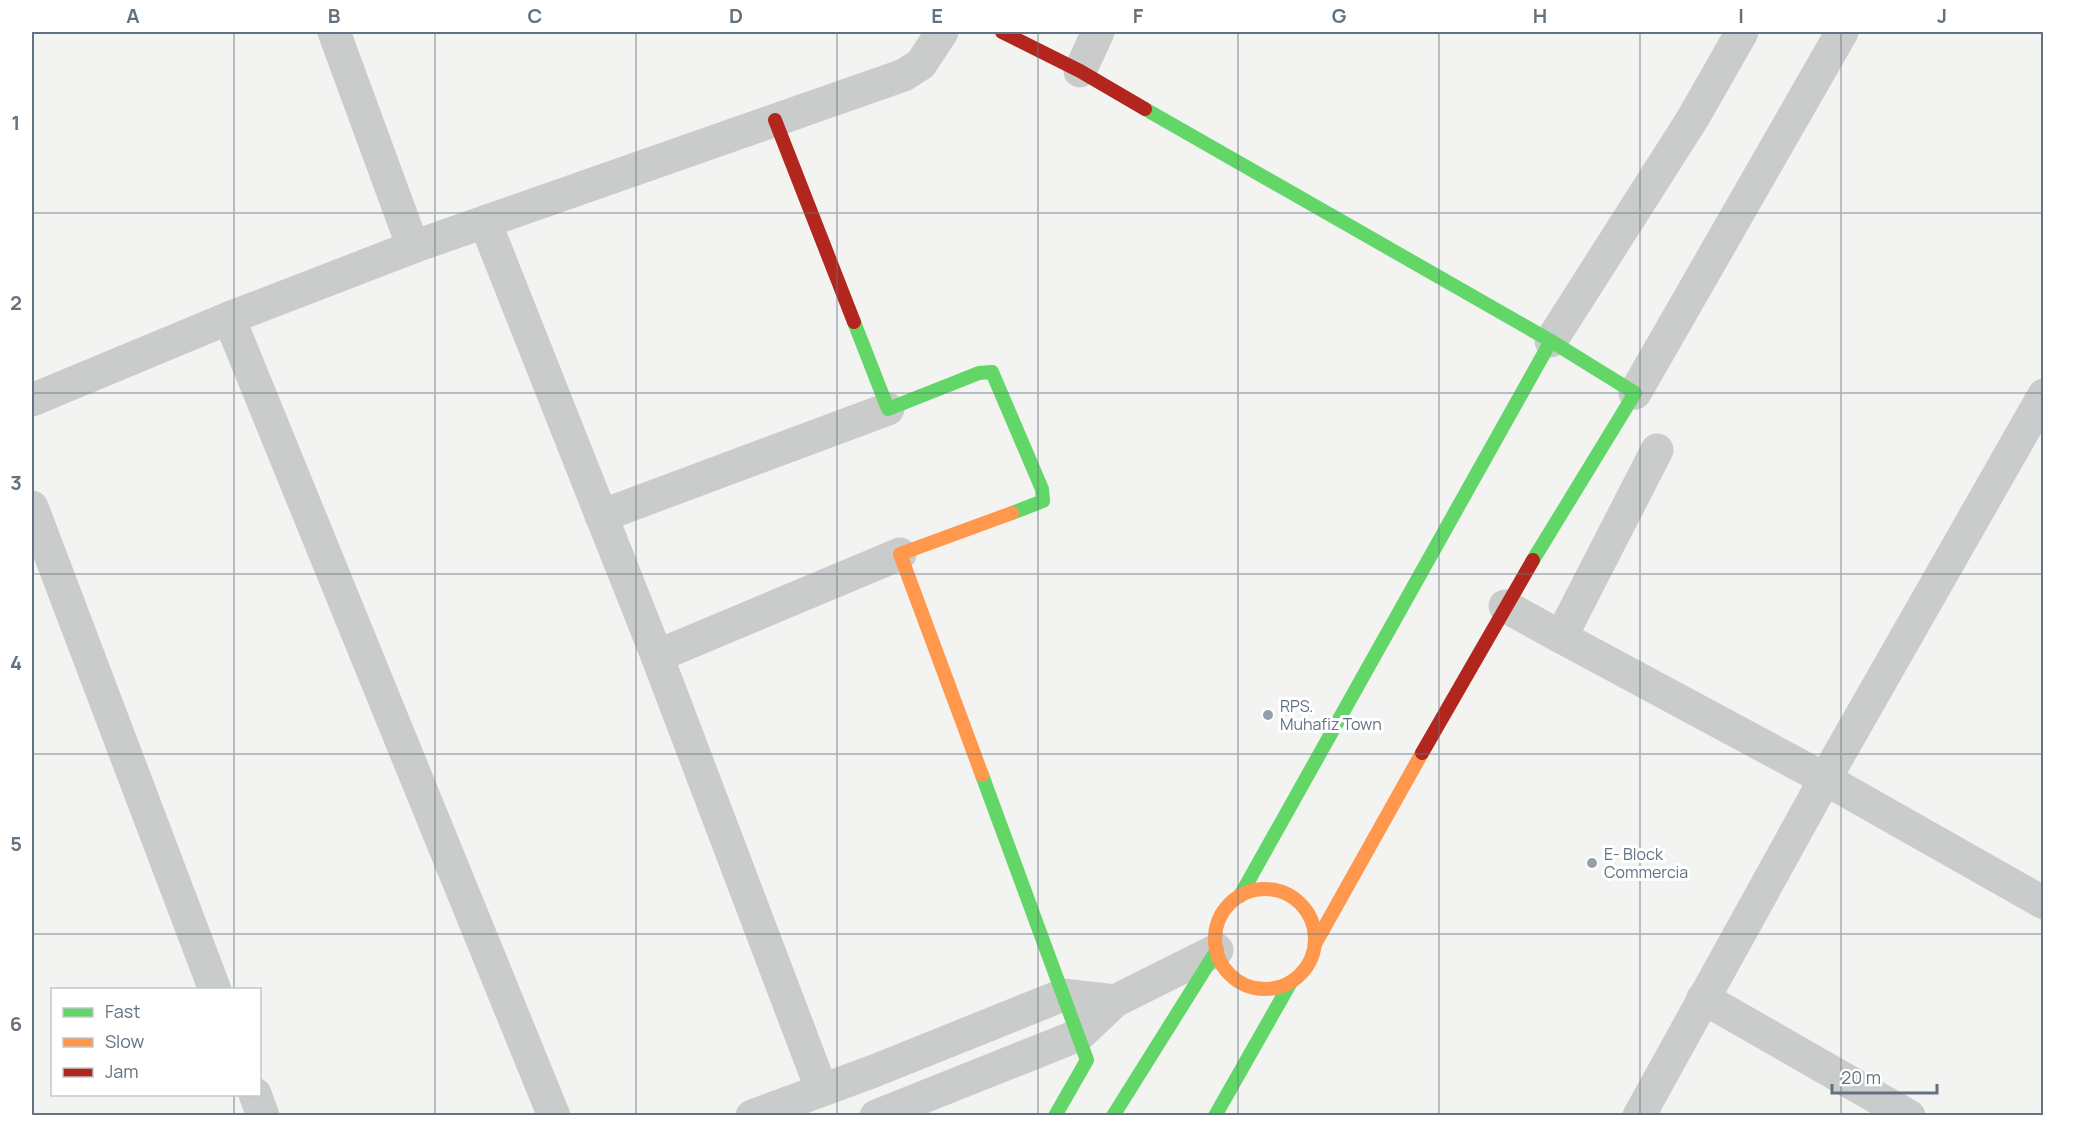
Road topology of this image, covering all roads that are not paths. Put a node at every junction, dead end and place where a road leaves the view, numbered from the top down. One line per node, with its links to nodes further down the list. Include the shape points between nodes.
1 (334, 32): 10 (street)
2 (942, 32): 8 (street, via 921,64 904,75)
3 (1002, 32): 7 (street)
4 (1098, 32): 7 (street)
5 (1742, 32): 12 (street, via 1693,118)
6 (1842, 32): 13 (street)
7 (1080, 71): 12 (street)
8 (775, 120): 9 (street); 16 (street)
9 (485, 222): 10 (street); 19 (street)
10 (413, 247): 11 (street)
11 (229, 318): 15 (street); 40 (street)
12 (1551, 341): 13 (street); 25 (street)
13 (1635, 393): 21 (street)
14 (2043, 395): 24 (street)
15 (32, 400)
16 (888, 409): 19 (street); 20 (street, via 992,372 1042,489 1043,501)
17 (1657, 450): 22 (street)
18 (32, 507): 30 (street)
19 (601, 516): 23 (street)
20 (900, 554): 23 (street); 31 (street)
21 (1505, 606): 22 (street); 27 (street)
22 (1561, 637): 24 (street)
23 (657, 656): 36 (street)
24 (1826, 779): 26 (street); 32 (street)
25 (1240, 896): 27 (street, via 1270,890 1286,894 1309,914); 28 (street, via 1219,920)
26 (2043, 903)
27 (1315, 944): 29 (street, via 1312,959)
28 (1217, 950): 29 (street, via 1222,965 1246,985 1276,988); 33 (street); 43 (street)
29 (1291, 982): 44 (street)
30 (214, 988)
31 (1063, 995): 33 (street); 34 (street); 35 (street)
32 (1703, 998): 45 (street); 46 (street)
33 (1115, 1001): 34 (street)
34 (1079, 1035): 38 (street); 42 (street, via 1087,1060)
35 (874, 1071): 36 (street); 38 (street)
36 (822, 1089): 41 (street)
37 (255, 1096): 39 (street)
38 (882, 1113)
39 (263, 1116)
40 (554, 1116)
41 (752, 1116)
42 (1055, 1116)
43 (1113, 1116)
44 (1215, 1116)
45 (1640, 1116)
46 (1909, 1116)

